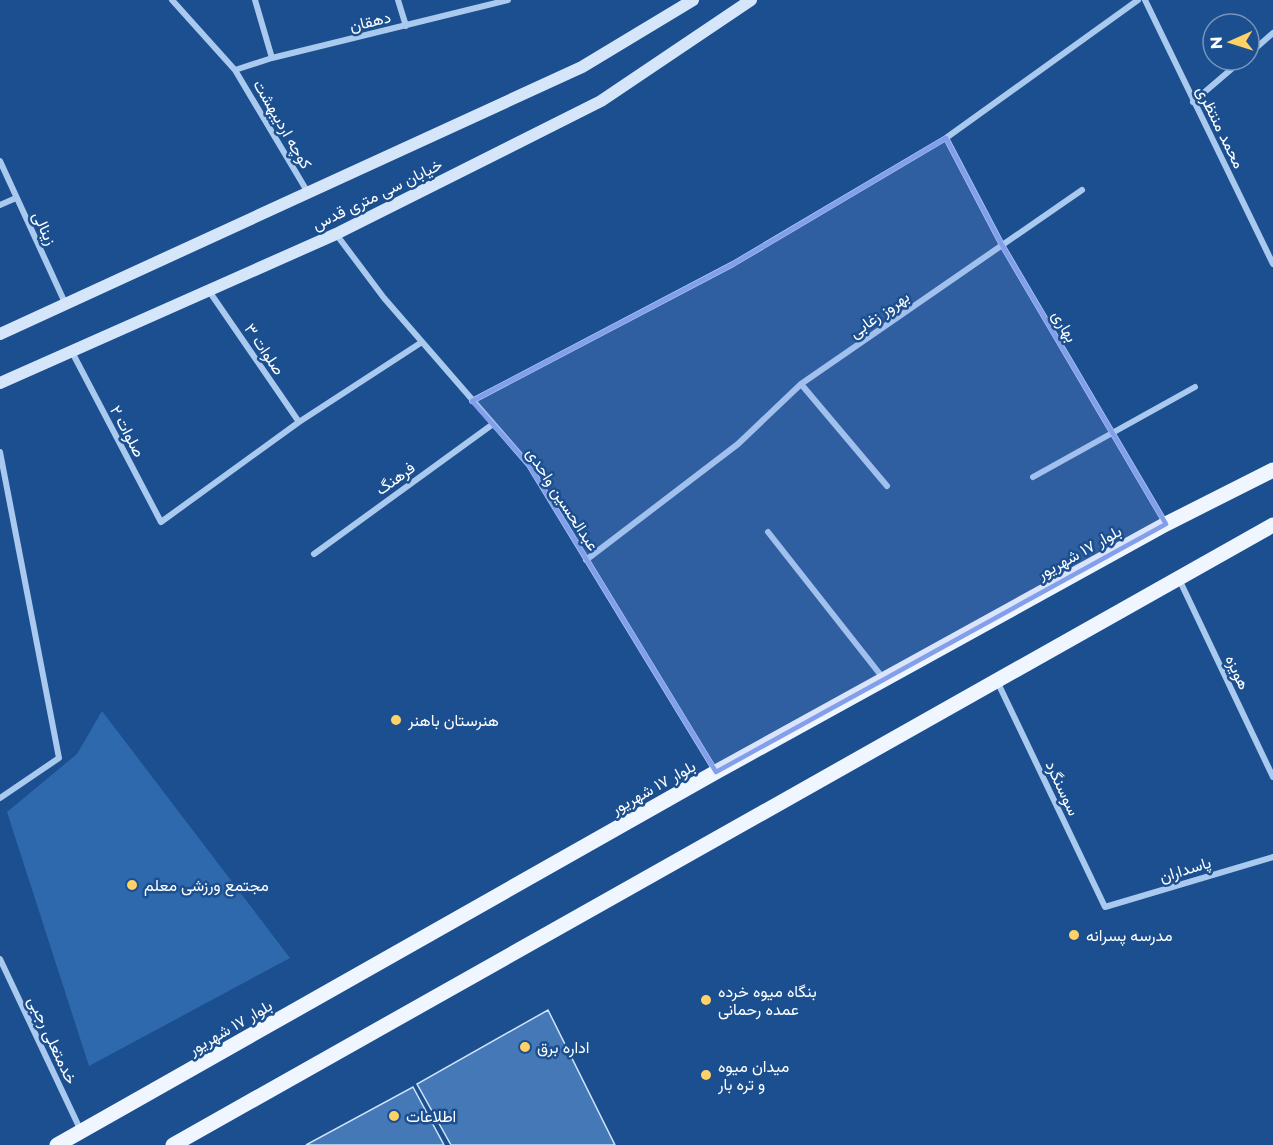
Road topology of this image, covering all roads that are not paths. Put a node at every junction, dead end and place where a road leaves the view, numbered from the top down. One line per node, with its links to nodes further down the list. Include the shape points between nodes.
1 (172, 0): 13 (street, کوچه اردیبهشت)
2 (255, 0): 12 (street)
3 (398, 0): 9 (street)
4 (508, 0): 9 (street, دهقان)
5 (751, 0): 22 (main road, خیابان سی متری قدس, via 601,101)
6 (1138, 0): 16 (street)
7 (1145, 0): 15 (street, محمد منتظری)
8 (689, 1): 19 (main road, خیابان سی متری قدس, via 582,68)
9 (406, 26): 12 (street, دهقان)
10 (1273, 33): 11 (street)
11 (1261, 44)
12 (272, 58): 13 (street, دهقان)
13 (235, 70): 19 (street, کوچه اردیبهشت)
14 (1228, 72): 15 (street)
15 (1193, 102): 24 (street, محمد منتظری)
16 (946, 138): 23 (street, بهاری); 33 (street, via 733,264)
17 (0, 161): 20 (street, زینالی)
18 (1082, 190): 23 (street, بهروز زغابی)
19 (307, 191): 26 (main road, خیابان سی متری قدس)
20 (16, 198): 21 (street); 26 (street, زینالی)
21 (0, 205)
22 (336, 234): 25 (main road, خیابان سی متری قدس); 28 (street, عبدالحسین واحدی)
23 (1002, 245): 31 (street, بهروز زغابی); 36 (street, بهاری)
24 (1273, 264)
25 (209, 291): 29 (main road, خیابان سی متری قدس); 34 (street, صلوات ۳)
26 (67, 306): 27 (main road, خیابان سی متری قدس)
27 (0, 334)
28 (422, 342): 33 (street, عبدالحسین واحدی); 34 (street)
29 (72, 352): 30 (main road, خیابان سی متری قدس); 34 (street, صلوات ۲, via 161,522)
30 (0, 383)
31 (801, 384): 40 (street); 45 (street, بهروز زغابی, via 738,444)
32 (1195, 387): 36 (street)
33 (472, 401): 35 (street, عبدالحسین واحدی)
34 (299, 422)
35 (493, 424): 44 (street, فرهنگ); 45 (street, عبدالحسین واحدی, via 529,465)
36 (1113, 434): 39 (street); 41 (street, بهاری)
37 (0, 452): 51 (street, via 60,758)
38 (1273, 470): 41 (main road, بلوار ١٧ شهریور)
39 (1033, 477)
40 (887, 486)
41 (1166, 525): 47 (main road, بلوار ١٧ شهریور)
42 (1273, 525): 46 (main road)
43 (768, 532): 47 (street)
44 (314, 554)
45 (586, 560): 49 (street, عبدالحسین واحدی)
46 (1179, 579): 48 (main road); 50 (street, هویزه)
47 (885, 681): 49 (main road, بلوار ١٧ شهریور)
48 (997, 681): 53 (street, سوسنگرد); 57 (main road)
49 (716, 772): 55 (main road, بلوار ١٧ شهریور)
50 (1273, 777)
51 (0, 798)
52 (1273, 857): 53 (street, پاسداران)
53 (1105, 907)
54 (0, 959): 55 (street, خدمتعلی رجبی)
55 (84, 1138): 56 (main road, بلوار ١٧ شهریور)
56 (57, 1145)
57 (173, 1145)

